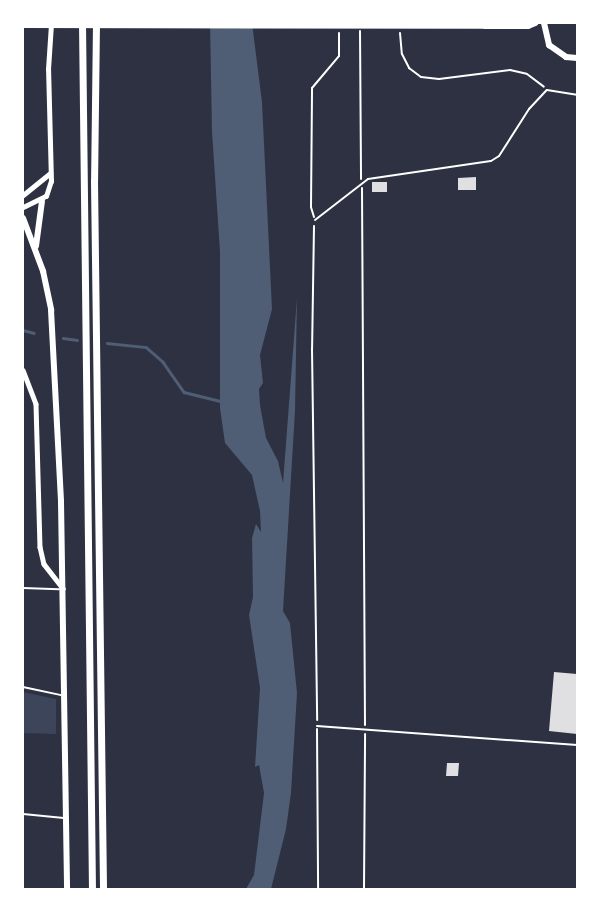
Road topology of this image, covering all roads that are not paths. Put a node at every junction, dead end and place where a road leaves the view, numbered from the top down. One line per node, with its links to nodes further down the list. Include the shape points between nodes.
1 (51, 23): 10 (street)
2 (82, 23): 27 (highway)
3 (96, 23): 28 (highway)
4 (544, 23): 7 (main road)
5 (532, 24): 6 (main road); 7 (main road)
6 (23, 25)
7 (545, 36): 8 (main road, via 557,52)
8 (577, 58)
9 (577, 95): 15 (lane, via 547,90 491,161 378,175)
10 (50, 173): 11 (street); 12 (street, via 49,190)
11 (23, 195)
12 (42, 201): 13 (street); 16 (main road)
13 (23, 207)
14 (23, 218): 16 (main road)
15 (315, 220)
16 (35, 248): 19 (main road, via 51,310)
17 (23, 370): 19 (street, via 36,404 40,547 44,564)
18 (23, 588): 19 (lane)
19 (63, 589): 21 (main road)
20 (23, 687): 21 (lane)
21 (65, 696): 25 (main road)
22 (317, 726): 23 (lane)
23 (577, 745)
24 (23, 814): 25 (lane)
25 (66, 818): 26 (main road)
26 (67, 889)
27 (92, 889)
28 (103, 889)

